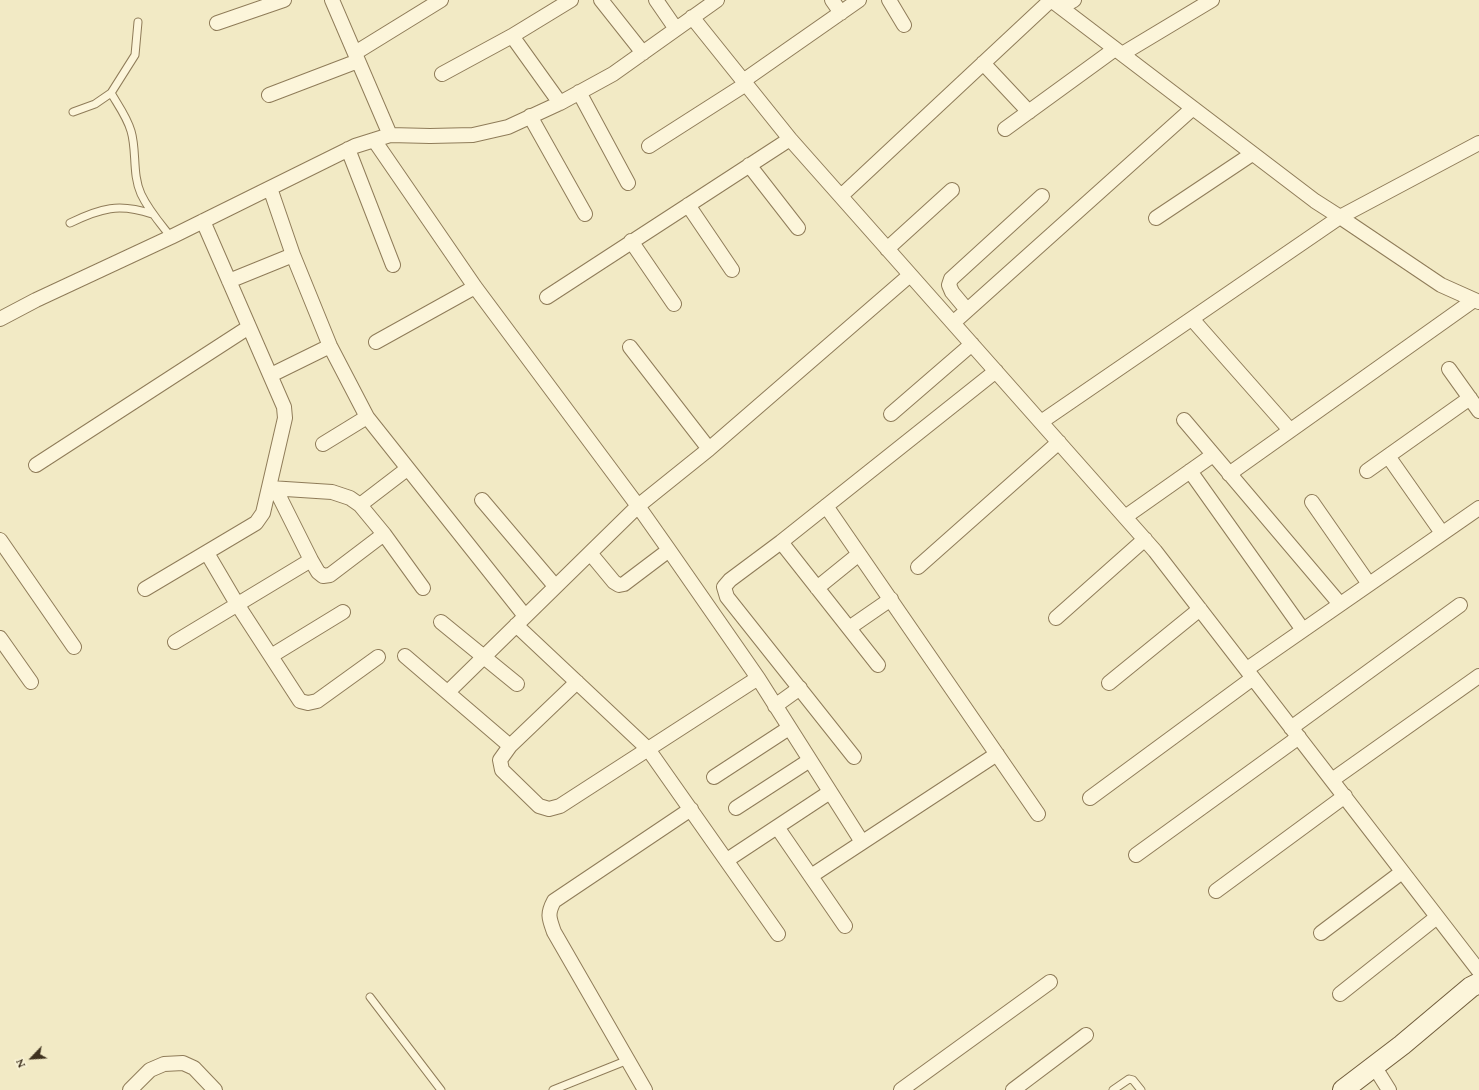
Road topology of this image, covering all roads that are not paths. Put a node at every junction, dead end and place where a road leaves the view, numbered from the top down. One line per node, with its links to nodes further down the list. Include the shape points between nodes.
1 (284, 0): 17 (street)
2 (332, 0): 23 (street)
3 (440, 0): 23 (street)
4 (571, 0): 20 (street)
5 (601, 0): 22 (street)
6 (656, 0): 19 (street)
7 (717, 0): 15 (street)
8 (832, 0): 14 (street)
9 (860, 0): 14 (street)
10 (889, 0): 18 (street)
11 (1074, 0): 13 (street)
12 (1212, 0): 21 (street)
13 (1054, 2): 21 (street); 24 (street)
14 (841, 13): 26 (street)
15 (692, 17): 19 (street); 26 (street)
16 (138, 22): 28 (lane, via 134,55)
17 (217, 23)
18 (904, 25)
19 (676, 29): 22 (street)
20 (512, 36): 25 (street); 30 (street)
21 (1119, 51): 31 (street); 33 (street)
22 (642, 53): 27 (street, via 613,74)
23 (357, 57): 29 (street); 36 (street)
24 (983, 63): 33 (street); 47 (street)
25 (442, 74)
26 (744, 82): 37 (street); 40 (street)
27 (579, 92): 30 (street); 44 (street)
28 (110, 93): 32 (lane, via 95,104); 50 (lane, via 131,130 136,176)
29 (269, 95)
30 (560, 103): 34 (street)
31 (1193, 108): 42 (street); 69 (street)
32 (73, 112)
33 (1029, 112): 35 (street)
34 (530, 116): 36 (street, via 508,127 473,135); 51 (street)
35 (1005, 130)
36 (390, 135): 38 (street)
37 (790, 139): 43 (street); 47 (street)
38 (374, 140): 41 (street); 65 (street)
39 (1479, 143): 52 (street)
40 (649, 146)
41 (348, 149): 45 (street); 61 (street)
42 (1252, 154): 52 (street); 53 (street)
43 (749, 165): 49 (street); 56 (street)
44 (628, 183)
45 (270, 188): 54 (street); 60 (street)
46 (952, 190): 59 (street)
47 (841, 196): 59 (street)
48 (1042, 196): 69 (street, via 951,279 949,285 952,292)
49 (688, 205): 58 (street); 62 (street)
50 (152, 214): 55 (lane, via 135,208 118,207 99,210); 57 (lane)
51 (585, 214)
52 (1340, 217): 67 (street, via 1441,286); 71 (street)
53 (1156, 218)
54 (203, 221): 57 (street); 64 (street)
55 (70, 223)
56 (798, 228)
57 (171, 237): 70 (street)
58 (632, 241): 66 (street); 68 (street)
59 (887, 249): 63 (street)
60 (293, 255): 64 (street); 76 (street)
61 (393, 265)
62 (732, 270)
63 (910, 275): 72 (street); 90 (street)
64 (229, 281): 73 (street)
65 (474, 287): 74 (street); 102 (street)
66 (547, 296)
67 (1476, 301): 87 (street)
68 (674, 304)
69 (968, 310): 72 (street)
70 (0, 319)
71 (1192, 319): 86 (street); 87 (street)
72 (953, 323): 75 (street)
73 (249, 327): 80 (street); 93 (street)
74 (376, 342)
75 (972, 344): 79 (street); 83 (street)
76 (330, 346): 80 (street); 84 (street)
77 (630, 347): 90 (street)
78 (1449, 369): 81 (street)
79 (996, 371): 86 (street); 103 (street)
80 (271, 375): 98 (street, via 285,412)
81 (1470, 398): 82 (street); 92 (street)
82 (1479, 411)
83 (891, 414)
84 (367, 417): 89 (street); 94 (street)
85 (1184, 420): 91 (street)
86 (1041, 422): 88 (street)
87 (1290, 430): 97 (street)
88 (1059, 442): 105 (street); 116 (street)
89 (323, 444)
90 (709, 449): 102 (street)
91 (1213, 455): 95 (street); 97 (street)
92 (1388, 456): 96 (street); 106 (street)
93 (36, 464)
94 (407, 468): 101 (street); 129 (street)
95 (1190, 471): 105 (street); 132 (street)
96 (1367, 471)
97 (1229, 474): 124 (street)
98 (272, 488): 101 (street, via 332,492 350,498); 112 (street, via 263,513 256,523); 115 (street)
99 (482, 500): 118 (street)
100 (1312, 502): 117 (street)
101 (360, 505): 107 (street)
102 (638, 506): 111 (street); 113 (street)
103 (826, 506): 110 (street); 114 (street)
104 (1478, 510): 106 (street)
105 (1125, 517): 108 (street)
106 (1442, 533): 117 (street)
107 (384, 534): 115 (street, via 330,575 323,576); 119 (street)
108 (1145, 538): 126 (street); 128 (street)
109 (0, 540): 135 (street)
110 (781, 542): 120 (street); 148 (street, via 724,587 727,597)
111 (669, 550): 113 (street, via 624,584 619,585); 143 (street)
112 (207, 553): 121 (street); 123 (street)
113 (590, 553): 118 (street)
114 (859, 554): 120 (street); 122 (street)
115 (311, 560): 123 (street)
116 (918, 567)
117 (1369, 584): 124 (street)
118 (555, 586): 129 (street)
119 (423, 588)
120 (817, 588): 131 (street)
121 (145, 589)
122 (891, 599): 131 (street); 155 (street)
123 (237, 604): 134 (street); 136 (street)
124 (1340, 604): 132 (street)
125 (1460, 605): 152 (street)
126 (1200, 609): 141 (street); 146 (street)
127 (343, 612): 136 (street)
128 (1056, 618)
129 (521, 620): 139 (street); 145 (street)
130 (441, 622): 139 (street)
131 (849, 628): 140 (street)
132 (1303, 630): 141 (street)
133 (0, 638): 144 (street)
134 (175, 642)
135 (74, 647)
136 (271, 656): 138 (street, via 300,701 308,703 317,701)
137 (405, 656): 149 (street)
138 (378, 657)
139 (484, 657): 147 (street); 149 (street)
140 (878, 665)
141 (1250, 673): 152 (street); 162 (street)
142 (1479, 676): 159 (street)
143 (758, 678): 150 (street); 154 (street)
144 (31, 682)
145 (577, 682): 153 (street); 154 (street)
146 (1109, 683)
147 (517, 684)
148 (800, 688): 150 (street); 156 (street)
149 (448, 692): 153 (street)
150 (775, 706): 151 (street)
151 (789, 728): 157 (street); 158 (street)
152 (1295, 732): 159 (street); 168 (street)
153 (510, 746): 154 (street, via 500,760 502,770 539,806 549,809 560,806)
154 (648, 749): 164 (street)
155 (997, 754): 165 (street); 167 (street)
156 (854, 757)
157 (810, 760): 160 (street); 163 (street)
158 (714, 777)
159 (1332, 780): 161 (street)
160 (830, 792): 166 (street); 167 (street)
161 (1344, 796): 170 (street); 172 (street)
162 (1090, 798)
163 (736, 808)
164 (691, 809): 169 (street); 182 (street, via 554,901 549,910 554,932)
165 (1038, 814)
166 (777, 827): 169 (street); 171 (street)
167 (862, 842): 171 (street)
168 (1136, 855)
169 (727, 860): 176 (street)
170 (1402, 872): 173 (street); 175 (street)
171 (811, 876): 174 (street)
172 (1216, 891)
173 (1437, 917): 178 (street); 179 (street)
174 (845, 926)
175 (1321, 933)
176 (778, 934)
177 (1050, 982): 184 (street)
178 (1477, 984): 183 (street)
179 (1340, 994)
180 (370, 997): 187 (lane)
181 (1086, 1035): 191 (street)
182 (628, 1060): 188 (lane); 189 (street)
183 (1374, 1066): 194 (street); 195 (street)
184 (918, 1085): 190 (street)
185 (130, 1090): 186 (street, via 150,1070 164,1064 183,1063 194,1068)
186 (215, 1090)
187 (441, 1090)
188 (552, 1090)
189 (645, 1090)
190 (901, 1090)
191 (1013, 1090)
192 (1113, 1090): 193 (lane, via 1129,1079)
193 (1141, 1090)
194 (1343, 1090)
195 (1389, 1090)

